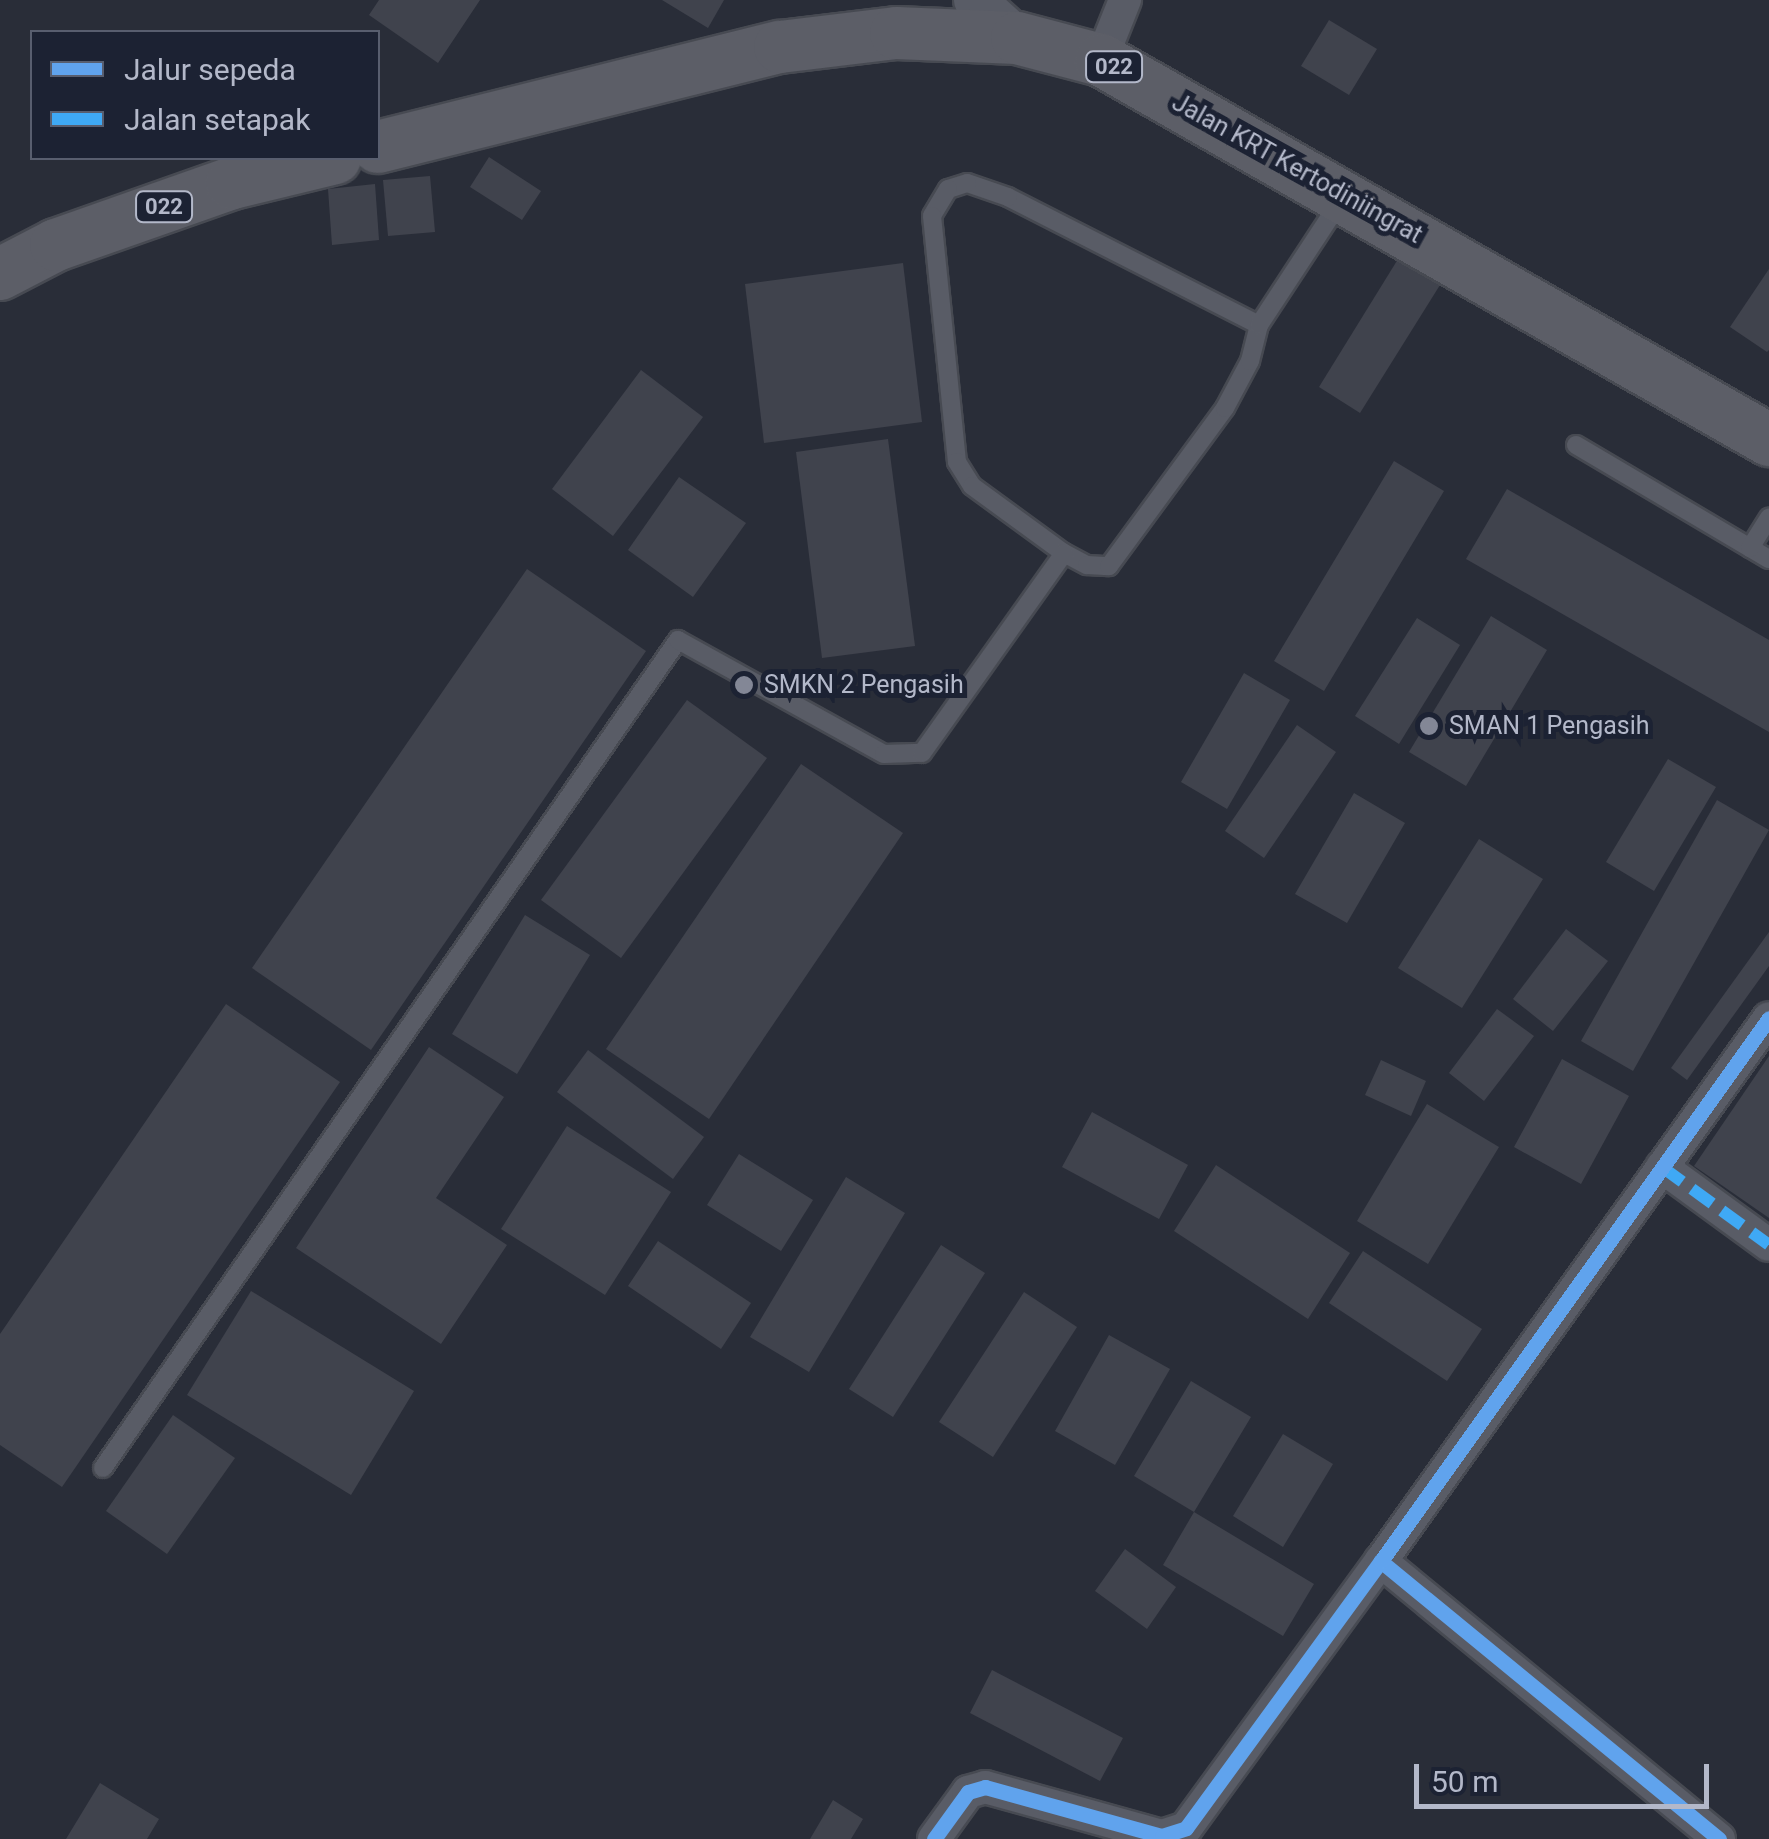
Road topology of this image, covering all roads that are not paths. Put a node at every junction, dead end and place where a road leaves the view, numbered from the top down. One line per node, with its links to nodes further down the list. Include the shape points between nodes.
1 (975, 0): 4 (street)
2 (1125, 0): 5 (street)
3 (879, 17): 4 (main road, Jalan KRT Kertodiniingrat / 022); 6 (main road, Jalan KRT Kertodiniingrat / 022)
4 (1017, 38): 5 (main road, Jalan KRT Kertodiniingrat / 022)
5 (1101, 60): 8 (main road, Jalan KRT Kertodiniingrat / 022)
6 (380, 147)
7 (327, 160): 9 (main road, 022, via 232,183 56,245)
8 (1344, 195): 10 (lane); 11 (main road, Jalan KRT Kertodiniingrat / 022)
9 (0, 274)
10 (1259, 325): 15 (lane, via 1250,361 1225,408 1109,566 1087,565); 15 (lane, via 1008,197 967,183 948,189 932,216 956,462 972,486)
11 (1769, 440)
12 (1576, 445): 14 (lane)
13 (1769, 518): 14 (lane)
14 (1750, 548): 16 (lane)
15 (1064, 553): 20 (lane, via 922,753 884,754 678,640)
16 (1769, 558)
17 (1769, 1018): 18 (street)
18 (1662, 1167): 19 (street); 21 (street)
19 (1769, 1246)
20 (103, 1468)
21 (1381, 1561): 22 (street, via 1186,1828); 24 (street)
22 (1162, 1837): 23 (street, via 985,1786 968,1792)
23 (934, 1839)
24 (1719, 1839)

